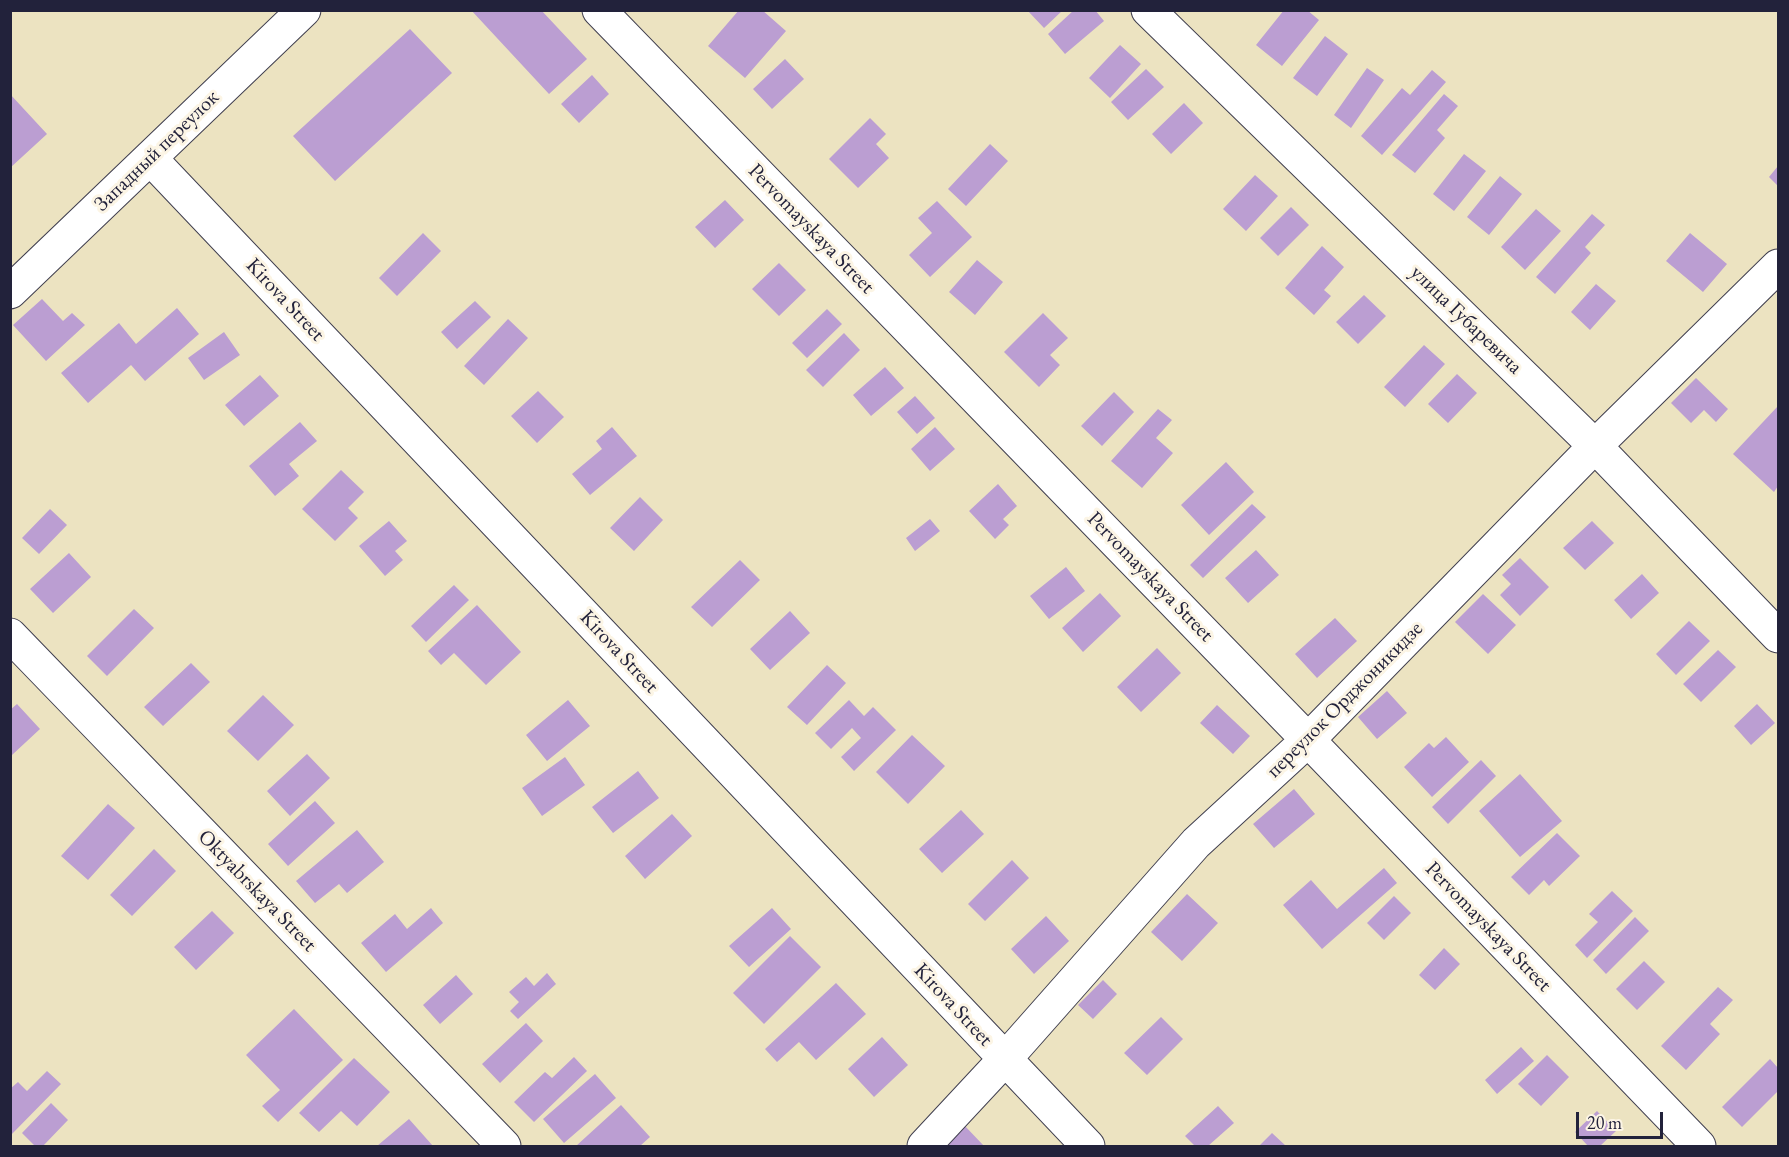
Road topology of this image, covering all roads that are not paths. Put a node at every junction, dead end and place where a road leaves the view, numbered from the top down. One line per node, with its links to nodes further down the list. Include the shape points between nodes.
1 (304, 10): 4 (street, Западный переулок)
2 (599, 10): 10 (street, Pervomayskaya Street)
3 (1148, 10): 7 (street, улица Губаревича)
4 (150, 158): 6 (street, Западный переулок); 11 (street, Kirova Street)
5 (1779, 267): 7 (street, переулок Орджоникидзе)
6 (10, 292)
7 (1595, 446): 9 (street, улица Губаревича); 10 (street, переулок Орджоникидзе)
8 (10, 635): 12 (street, Oktyabrskaya Street)
9 (1779, 636)
10 (1308, 740): 11 (street, переулок Орджоникидзе, via 1196,843); 15 (street, Pervomayskaya Street)
11 (1005, 1059): 13 (street, переулок Орджоникидзе); 14 (street, Kirova Street)
12 (504, 1146)
13 (924, 1146)
14 (1088, 1146)
15 (1699, 1146)

